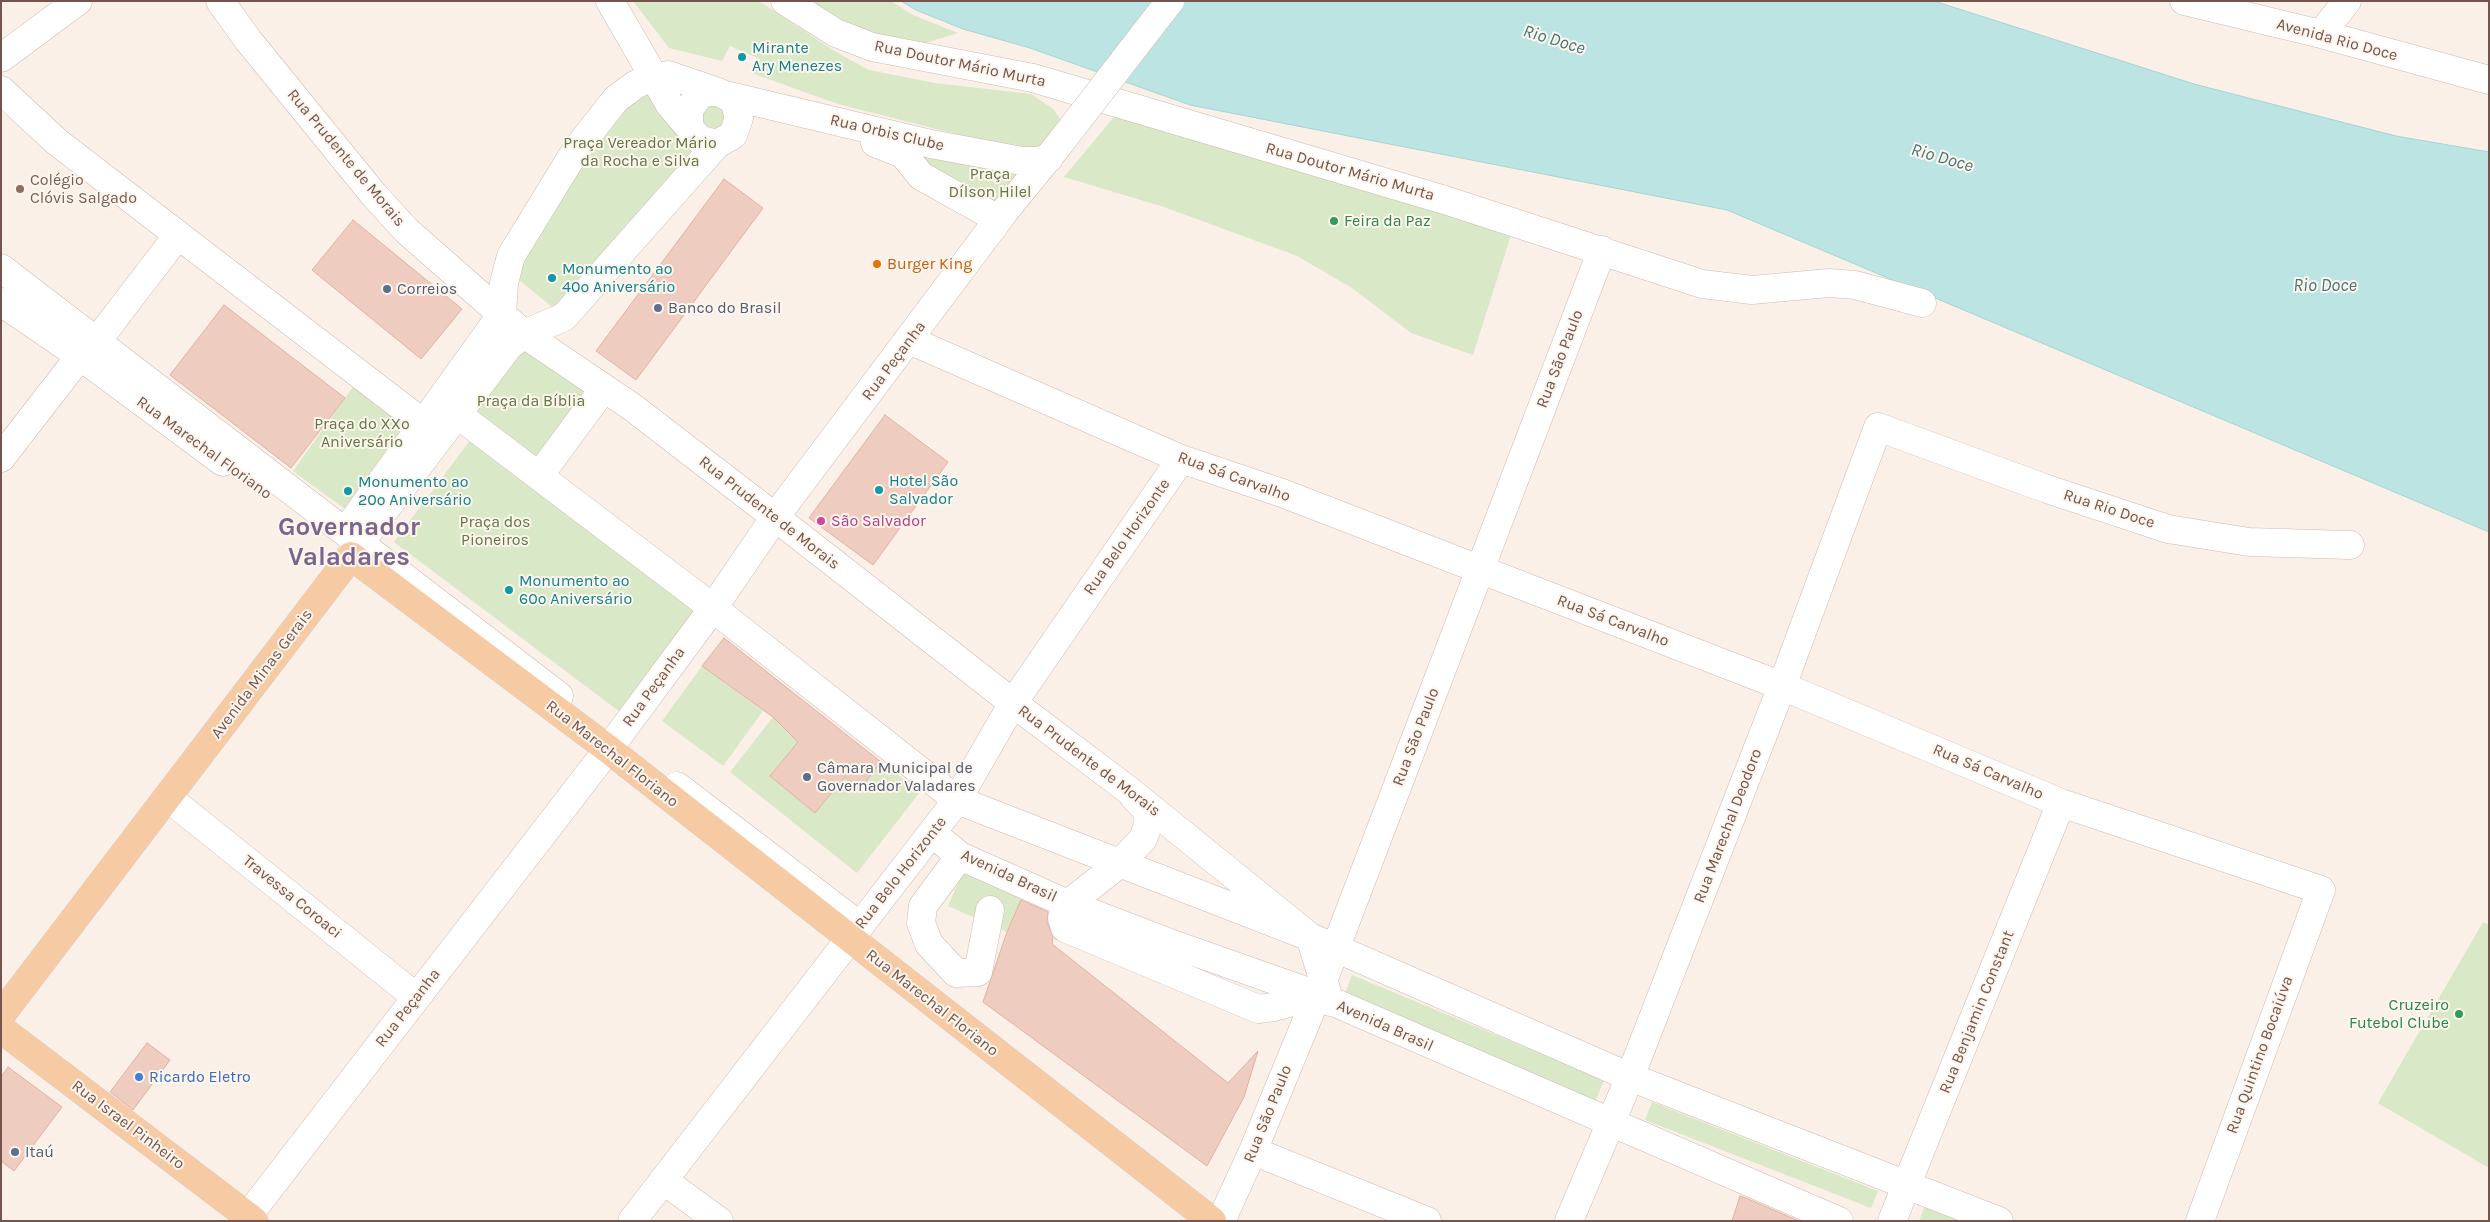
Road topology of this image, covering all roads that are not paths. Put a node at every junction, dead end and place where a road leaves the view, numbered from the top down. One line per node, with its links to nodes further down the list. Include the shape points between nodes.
1 (78, 1): 9 (street)
2 (220, 1): 25 (street, Rua Prudente de Morais, via 374,195 407,231)
3 (610, 1): 10 (street, via 639,50)
4 (785, 1): 21 (street, Rua Doutor Mário Murta, via 836,33 872,47 1033,78 1439,198)
5 (1170, 1): 17 (street, Rua Peçanha, bridge)
6 (2184, 1): 8 (street, Avenida Rio Doce)
7 (2347, 1): 8 (street)
8 (2321, 34): 11 (street, Avenida Rio Doce)
9 (1, 58)
10 (644, 80): 13 (street, Rua Orbis Clube, via 668,74); 14 (street); 25 (street, via 616,99 576,150 511,256 504,283)
11 (2489, 80)
12 (1, 90): 20 (street, via 57,142)
13 (722, 94): 14 (street, via 709,92 693,101 688,109); 15 (street, via 734,100 738,109 738,127); 16 (street, Rua Orbis Clube)
14 (688, 127): 15 (street, via 700,140)
15 (725, 139): 18 (street, Rua Orbis Clube, via 761,119 772,118 894,148); 26 (street, Avenida Minas Gerais, via 564,317)
16 (931, 144): 17 (street, Rua Orbis Clube); 18 (street, via 919,150 916,156 917,169)
17 (1040, 161): 19 (street, Rua Peçanha)
18 (924, 178): 19 (street, Rua Orbis Clube)
19 (996, 218): 27 (street, Rua Peçanha)
20 (178, 235): 28 (street); 31 (street)
21 (1602, 250): 24 (street, Rua Doutor Mário Murta, via 1711,286 1752,290 1829,283 1855,286); 39 (street, Rua São Paulo)
22 (1, 268): 28 (street, Rua Marechal Floriano)
23 (1, 302): 28 (street, Rua Marechal Floriano)
24 (1922, 303)
25 (502, 314): 26 (street, Rua Prudente de Morais); 31 (street, Avenida Minas Gerais)
26 (524, 334): 29 (street, Rua Prudente de Morais); 30 (street, Avenida Minas Gerais, via 508,347)
27 (909, 340): 34 (street, Rua Sá Carvalho); 36 (street, Rua Peçanha)
28 (88, 349): 33 (street); 37 (street, Rua Marechal Floriano)
29 (604, 388): 35 (street); 36 (street, Rua Prudente de Morais)
30 (458, 414): 35 (street); 37 (street, Avenida Minas Gerais)
31 (423, 423): 37 (street, Avenida Minas Gerais)
32 (1878, 427): 38 (street, Rua Rio Doce, via 2168,529 2249,542); 41 (street, Rua Marechal Deodoro)
33 (1, 458)
34 (1181, 459): 39 (street, Rua Sá Carvalho, via 1282,493); 42 (street, Rua Belo Horizonte)
35 (539, 476): 40 (street)
36 (775, 517): 40 (street, Rua Peçanha); 42 (street, Rua Prudente de Morais)
37 (348, 544): 43 (main road, Rua Marechal Floriano); 45 (main road, Avenida Minas Gerais); 57 (main road, Avenida Minas Gerais)
38 (2350, 545)
39 (1479, 570): 41 (street, Rua Sá Carvalho); 56 (street, Rua São Paulo)
40 (713, 608): 43 (street, Rua Peçanha); 46 (street)
41 (1782, 686): 47 (street, Rua Sá Carvalho); 62 (street, Rua Marechal Deodoro)
42 (1013, 703): 44 (street, Rua Prudente de Morais); 46 (street, Rua Belo Horizonte)
43 (612, 744): 54 (main road, Rua Marechal Floriano); 59 (street, Rua Peçanha)
44 (1127, 789): 50 (street, via 1146,809 1149,822 1143,839); 55 (street, Rua Prudente de Morais)
45 (167, 797): 59 (street, Travessa Coroaci); 60 (main road, Avenida Minas Gerais)
46 (957, 800): 48 (street, Rua Belo Horizonte); 50 (street)
47 (2061, 803): 51 (street, Rua Sá Carvalho); 66 (street, Rua Benjamin Constant)
48 (932, 833): 49 (street, Avenida Brasil); 54 (street, Rua Belo Horizonte)
49 (960, 856): 52 (street, Avenida Brasil); 53 (street, via 923,906 921,923 930,944 956,973 978,972)
50 (1119, 864): 52 (street); 55 (street)
51 (2321, 890): 77 (street, Rua Quintino Bocaiúva)
52 (1068, 904): 58 (street, Avenida Brasil, via 1178,946)
53 (990, 910)
54 (855, 933): 65 (street, Rua Belo Horizonte); 70 (main road, Rua Marechal Floriano)
55 (1310, 936): 56 (street); 58 (street)
56 (1335, 949): 58 (street, Rua São Paulo); 62 (street)
57 (1, 986)
58 (1323, 992): 63 (street, Avenida Brasil); 64 (street, Rua São Paulo)
59 (416, 997): 67 (street, Rua Peçanha)
60 (1, 1015)
61 (1, 1029): 67 (main road, Rua Israel Pinheiro)
62 (1630, 1077): 63 (street, Rua Marechal Deodoro); 66 (street)
63 (1611, 1124): 73 (street, Rua Marechal Deodoro); 74 (street, Avenida Brasil)
64 (1253, 1151): 71 (street, Rua São Paulo); 72 (street)
65 (663, 1180): 68 (street, Rua Belo Horizonte); 69 (street)
66 (1907, 1184): 75 (street, Rua Benjamin Constant); 76 (street)
67 (249, 1219)
68 (632, 1221)
69 (718, 1221)
70 (1212, 1221)
71 (1221, 1221)
72 (1427, 1221)
73 (1569, 1221)
74 (1838, 1221)
75 (1892, 1221)
76 (1999, 1221)
77 (2200, 1221)

